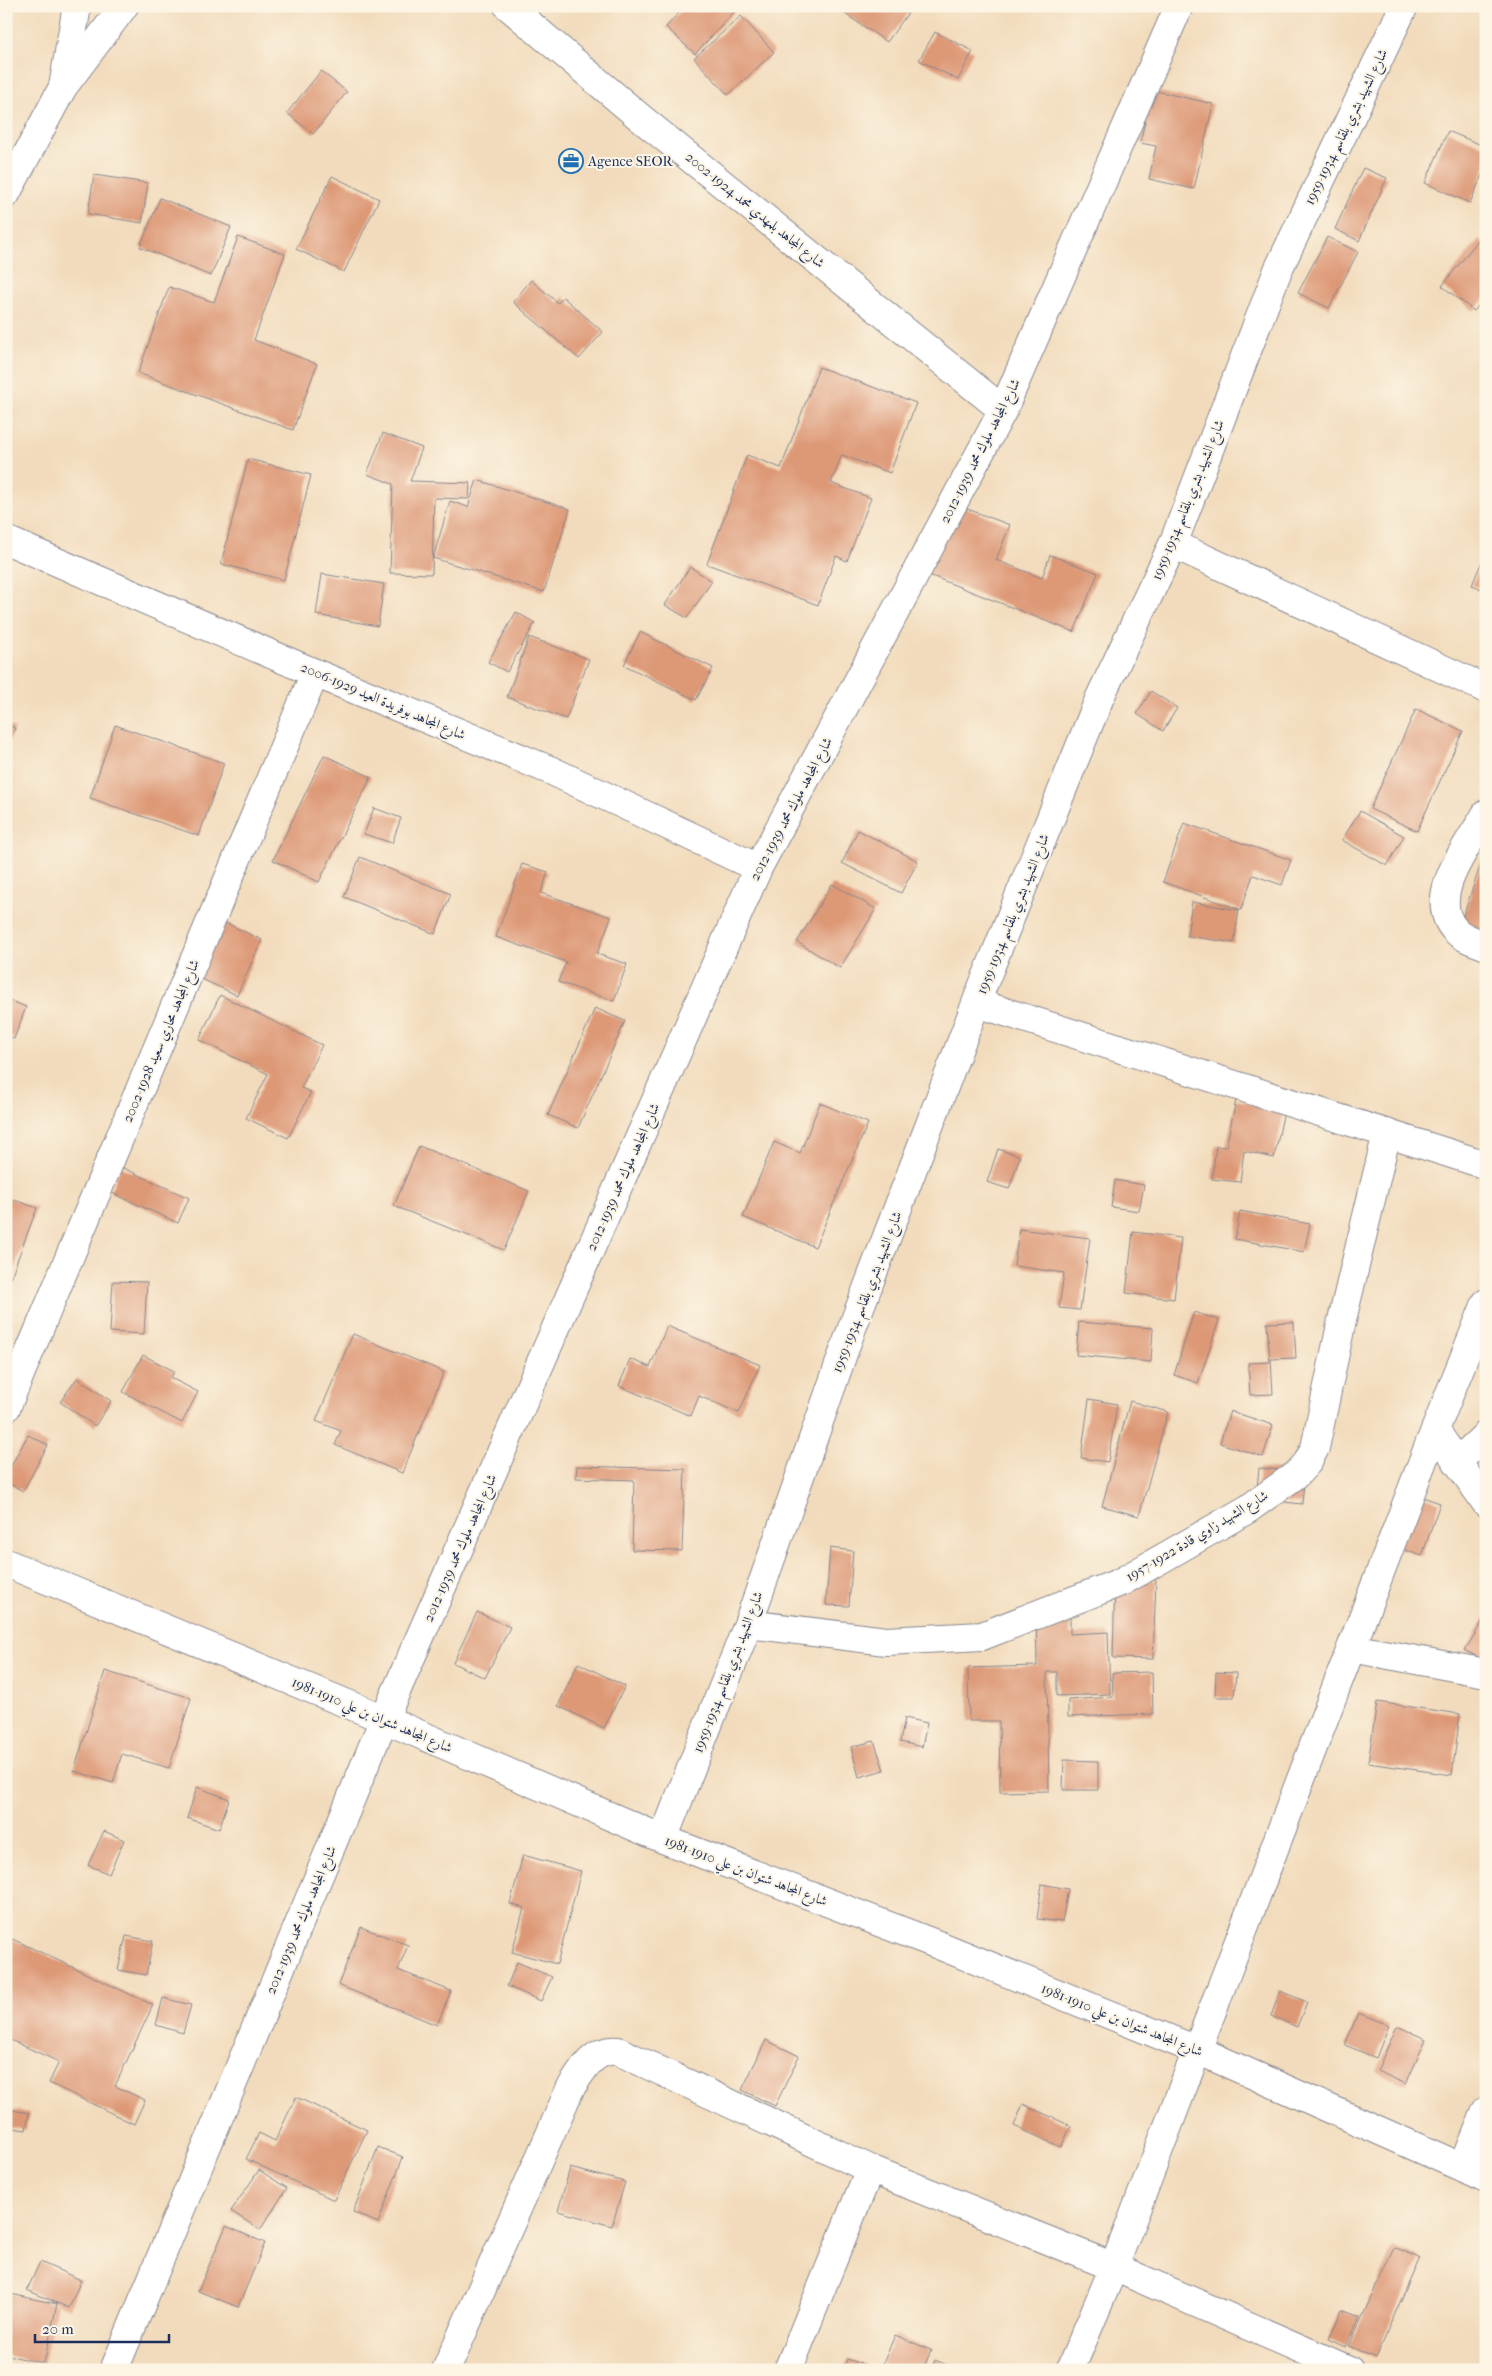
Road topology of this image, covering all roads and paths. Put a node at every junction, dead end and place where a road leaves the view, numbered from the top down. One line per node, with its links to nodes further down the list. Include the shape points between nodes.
1 (77, 6): 6 (street)
2 (124, 6): 6 (street)
3 (508, 6): 8 (street, شارع المجاهد بلمهدي محمد 1924-2002, via 643,120)
4 (1179, 6): 8 (street, شارع المجاهد ملوك محمد 1939-2012)
5 (1404, 6): 10 (street, شارع الشهيد بشري بلقاسم 1934-1959, via 1278,270)
6 (63, 87): 7 (street)
7 (6, 194)
8 (1003, 410): 14 (street, شارع المجاهد ملوك محمد 1939-2012)
9 (6, 540): 11 (street, شارع المجاهد بوفريدة العيد 1929-2006)
10 (1173, 544): 12 (street); 16 (street, شارع الشهيد بشري بلقاسم 1934-1959, via 1100,697)
11 (315, 674): 14 (street, شارع المجاهد بوفريدة العيد 1929-2006, via 552,771); 20 (street, شارع المجاهد محاري سعيد 1928-2002)
12 (1486, 689)
13 (1486, 814): 15 (street, via 1445,886 1443,903 1446,918 1456,932)
14 (758, 868): 29 (street, شارع المجاهد ملوك محمد 1939-2012)
15 (1486, 946)
16 (977, 1003): 17 (street); 26 (street, شارع الشهيد بشري بلقاسم 1934-1959, via 852,1328)
17 (1387, 1132): 18 (street); 26 (street, شارع الشهيد زاوي قادة 1922-1957, via 1315,1448 1297,1474 1248,1509 1121,1582 982,1636 886,1641)
18 (1486, 1165)
19 (1486, 1303): 21 (street)
20 (6, 1408)
21 (1435, 1430): 23 (street); 27 (street)
22 (1486, 1435): 23 (street)
23 (1457, 1462): 24 (street)
24 (1486, 1502)
25 (6, 1563): 29 (street, شارع المجاهد شتوان بن علي 1910-1981)
26 (748, 1624): 30 (street, شارع الشهيد بشري بلقاسم 1934-1959)
27 (1351, 1648): 28 (street); 31 (street)
28 (1486, 1672)
29 (384, 1719): 30 (street, شارع المجاهد شتوان بن علي 1910-1981); 36 (street, شارع المجاهد ملوك محمد 1939-2012)
30 (663, 1839): 31 (street, شارع المجاهد شتوان بن علي 1910-1981, via 941,1946)
31 (1197, 2051): 34 (street, شارع المجاهد شتوان بن علي 1910-1981); 35 (street)
32 (1486, 2111): 34 (street)
33 (870, 2169): 35 (street); 37 (street, via 618,2050 609,2050 590,2059 570,2088); 38 (street)
34 (1474, 2173)
35 (1114, 2267): 39 (street); 40 (street)
36 (114, 2370)
37 (446, 2370)
38 (788, 2370)
39 (1070, 2370)
40 (1349, 2370)

